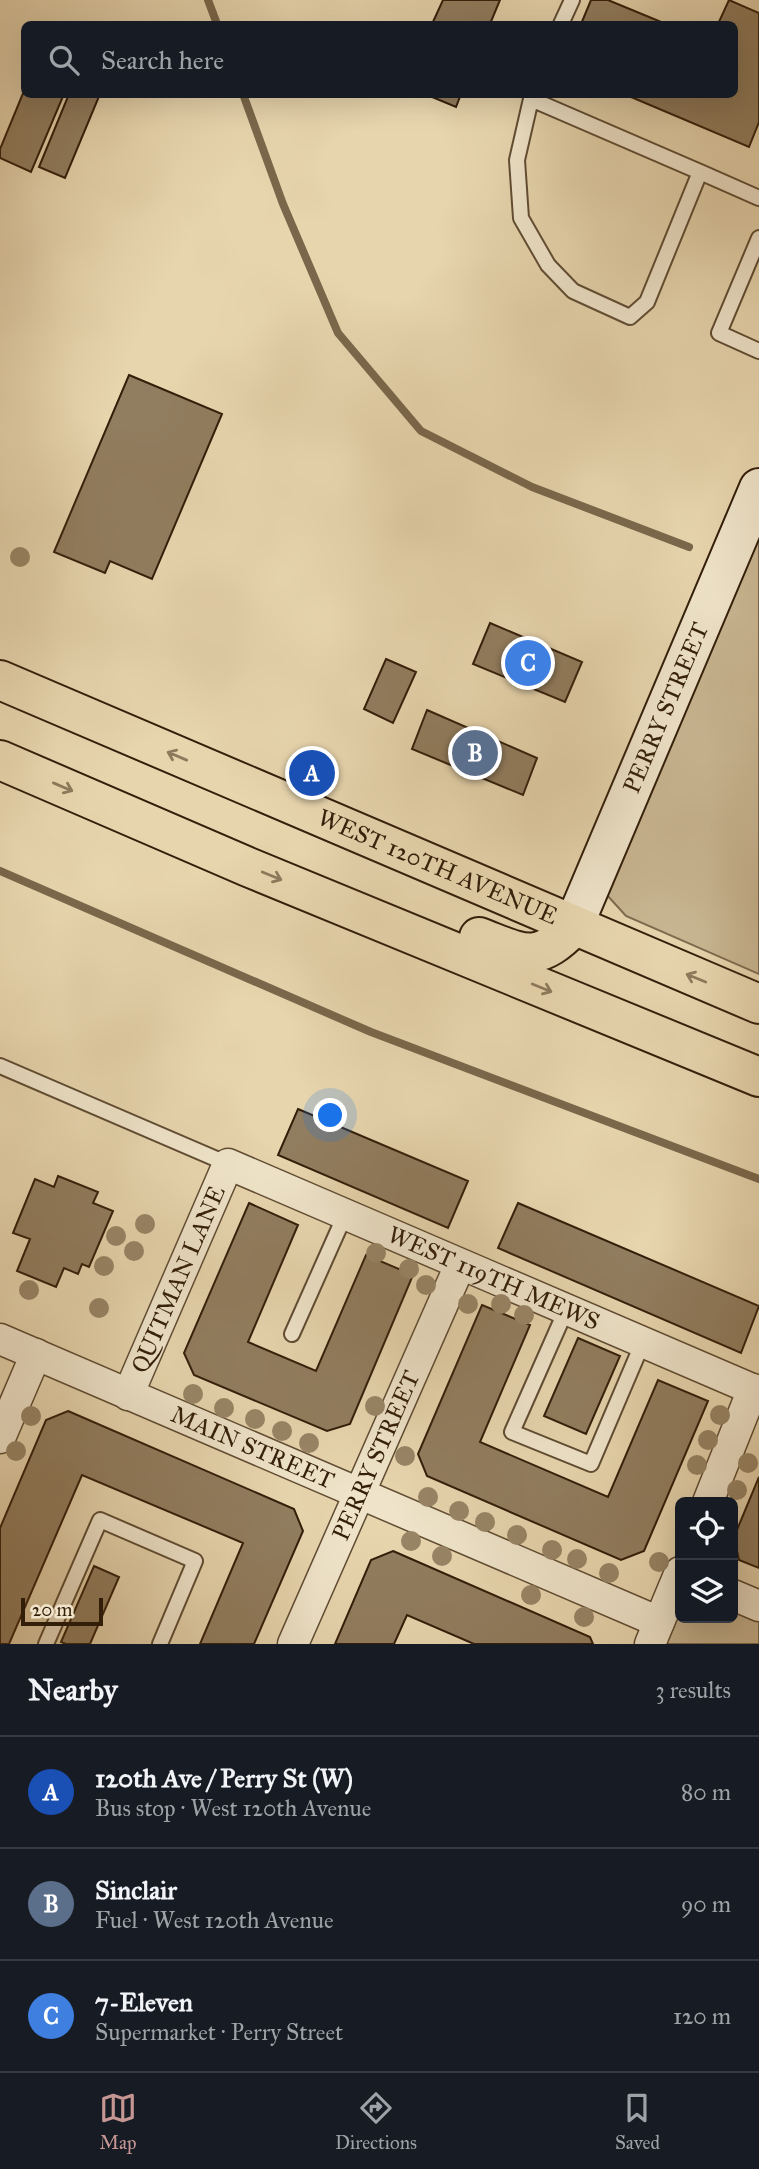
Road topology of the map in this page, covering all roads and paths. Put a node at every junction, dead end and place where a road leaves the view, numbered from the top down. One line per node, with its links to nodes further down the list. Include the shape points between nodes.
1 (572, 0): 2 (lane)
2 (562, 21)
3 (531, 98): 5 (lane, via 517,160 521,218 548,265 573,291 630,317 648,302)
4 (533, 98): 5 (lane)
5 (700, 172): 6 (lane)
6 (759, 198)
7 (759, 238): 8 (lane, via 719,333)
8 (759, 351)
9 (759, 488): 13 (street, PERRY STREET)
10 (0, 680): 13 (main road, WEST 120TH AVENUE, one-way to 10)
11 (0, 760): 12 (main road, one-way to 12)
12 (321, 897): 13 (main road, via 456,929 523,953 552,948); 16 (main road, one-way to 16)
13 (573, 927): 14 (main road, WEST 120TH AVENUE, one-way to 13)
14 (759, 1004)
15 (0, 1066): 17 (lane)
16 (759, 1077)
17 (228, 1164): 18 (street, WEST 119TH MEWS); 26 (street, QUITMAN LANE)
18 (345, 1215): 19 (street, WEST 119TH MEWS); 21 (lane)
19 (460, 1265): 20 (street, WEST 119TH MEWS); 28 (street, PERRY STREET)
20 (566, 1310): 23 (street, WEST 119TH MEWS); 23 (lane, via 512,1432 591,1464)
21 (292, 1334)
22 (1, 1342): 24 (street, MAIN STREET)
23 (643, 1342): 25 (street, WEST 119TH MEWS)
24 (36, 1354): 26 (street, MAIN STREET); 27 (street)
25 (756, 1390): 29 (street)
26 (128, 1395): 28 (street, MAIN STREET)
27 (0, 1437)
28 (360, 1494): 33 (street, MAIN STREET); 36 (street, PERRY STREET)
29 (710, 1497)
30 (675, 1585): 33 (street)
31 (738, 1597): 32 (street)
32 (759, 1606)
33 (654, 1633)
34 (46, 1644): 35 (lane, via 100,1520 195,1561)
35 (160, 1644)
36 (293, 1644)

